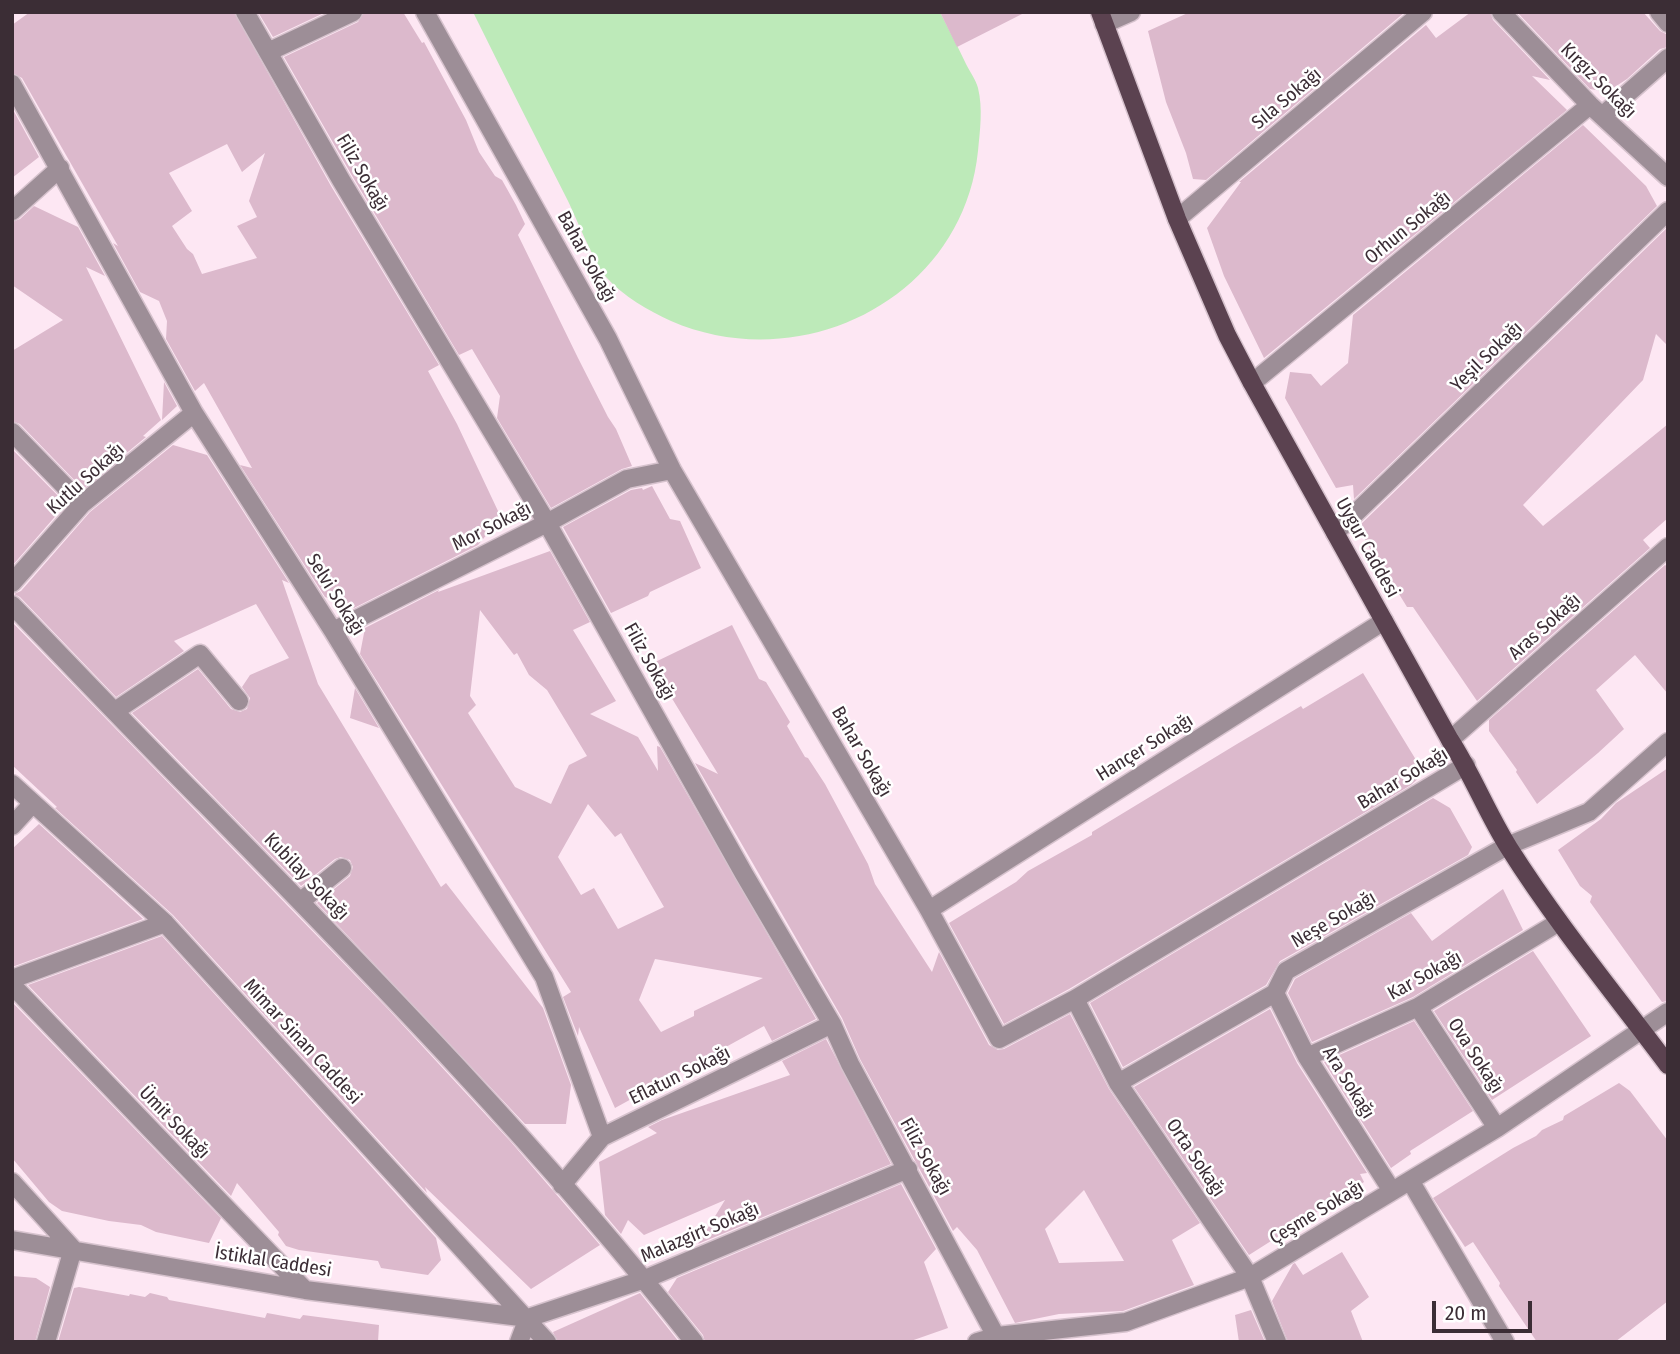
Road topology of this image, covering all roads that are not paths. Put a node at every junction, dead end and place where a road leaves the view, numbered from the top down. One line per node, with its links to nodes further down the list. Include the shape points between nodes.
1 (245, 12): 10 (street, Filiz Sokağı)
2 (352, 12): 10 (street)
3 (425, 12): 22 (street, Bahar Sokağı, via 608,339)
4 (1131, 12): 8 (street)
5 (1423, 12): 18 (street, Sıla Sokağı)
6 (1501, 12): 13 (street, Kırgız Sokağı)
7 (1659, 12): 9 (street)
8 (1102, 18): 18 (main road, Uygur Caddesi)
9 (1668, 23)
10 (268, 52): 24 (street, Filiz Sokağı)
11 (1668, 58): 13 (street, Orhun Sokağı)
12 (12, 84): 14 (street, Selvi Sokağı)
13 (1596, 111): 15 (street, Kırgız Sokağı); 19 (street, Orhun Sokağı)
14 (60, 168): 16 (street); 20 (street, Selvi Sokağı)
15 (1668, 177)
16 (12, 211)
17 (1668, 211): 25 (street, Yeşil Sokağı)
18 (1177, 219): 19 (main road, Uygur Caddesi)
19 (1252, 383): 25 (main road, Uygur Caddesi)
20 (194, 413): 23 (street, Kutlu Sokağı); 30 (street, Selvi Sokağı)
21 (12, 432): 23 (street)
22 (672, 470): 24 (street, Mor Sokağı, via 626,479); 42 (street, Bahar Sokağı)
23 (82, 504): 27 (street, Kutlu Sokağı)
24 (547, 523): 30 (street, Mor Sokağı); 50 (street, Filiz Sokağı)
25 (1335, 533): 29 (main road, Uygur Caddesi)
26 (1668, 547): 33 (street, Aras Sokağı)
27 (12, 583)
28 (12, 605): 32 (street, Kubilay Sokağı)
29 (1384, 621): 33 (main road, Uygur Caddesi); 42 (street, Hançer Sokağı)
30 (333, 631): 56 (street, Selvi Sokağı, via 544,977)
31 (239, 701): 32 (street, via 200,654)
32 (115, 711): 41 (street, Kubilay Sokağı)
33 (1450, 740): 35 (main road, Uygur Caddesi)
34 (1668, 742): 39 (street, Neşe Sokağı, via 1589,812)
35 (1466, 765): 39 (main road, Uygur Caddesi); 47 (street, Bahar Sokağı)
36 (12, 784): 37 (street, Mimar Sinan Caddesi)
37 (33, 803): 38 (street); 44 (street, Mimar Sinan Caddesi)
38 (12, 826)
39 (1507, 846): 43 (main road, Uygur Caddesi); 46 (street, Neşe Sokağı, via 1286,971)
40 (342, 868): 41 (street)
41 (301, 901): 60 (street, Kubilay Sokağı, via 444,1051)
42 (929, 910): 47 (street, Bahar Sokağı, via 999,1039)
43 (1559, 922): 48 (street, Kar Sokağı); 51 (main road, Uygur Caddesi)
44 (165, 923): 45 (street); 67 (street, Mimar Sinan Caddesi)
45 (12, 982): 66 (street, Ümit Sokağı)
46 (1275, 993): 52 (street, Ara Sokağı); 54 (street, Neşe Sokağı)
47 (1075, 999): 54 (street, Orta Sokağı)
48 (1418, 1007): 52 (street, Kar Sokağı); 55 (street, Ova Sokağı)
49 (1668, 1012): 51 (street, Çeşme Sokağı)
50 (832, 1024): 56 (street, Eflatun Sokağı); 57 (street, Filiz Sokağı)
51 (1641, 1029): 53 (main road, Uygur Caddesi); 55 (street, Çeşme Sokağı)
52 (1307, 1057): 61 (street, Ara Sokağı)
53 (1668, 1065)
54 (1118, 1083): 64 (street, Orta Sokağı)
55 (1497, 1128): 59 (street, Çeşme Sokağı)
56 (602, 1137): 60 (street, Eflatun Sokağı)
57 (908, 1168): 65 (street, Malazgirt Sokağı); 68 (street, Filiz Sokağı)
58 (12, 1182): 63 (street)
59 (1411, 1182): 61 (street, Çeşme Sokağı); 75 (street)
60 (562, 1185): 65 (street, Kubilay Sokağı)
61 (1392, 1191): 64 (street, Çeşme Sokağı)
62 (12, 1240): 63 (street, İstiklal Caddesi)
63 (73, 1249): 66 (street, İstiklal Caddesi); 69 (street)
64 (1250, 1277): 68 (street, Çeşme Sokağı, via 1126,1322); 74 (street, Orta Sokağı)
65 (645, 1279): 67 (street, Malazgirt Sokağı); 72 (street)
66 (305, 1290): 67 (street, İstiklal Caddesi)
67 (528, 1318): 70 (street); 71 (street, Mimar Sinan Caddesi)
68 (998, 1339): 73 (street, Çeşme Sokağı)
69 (46, 1342)
70 (519, 1342)
71 (547, 1342)
72 (694, 1342)
73 (977, 1342)
74 (1277, 1342)
75 (1505, 1342)

